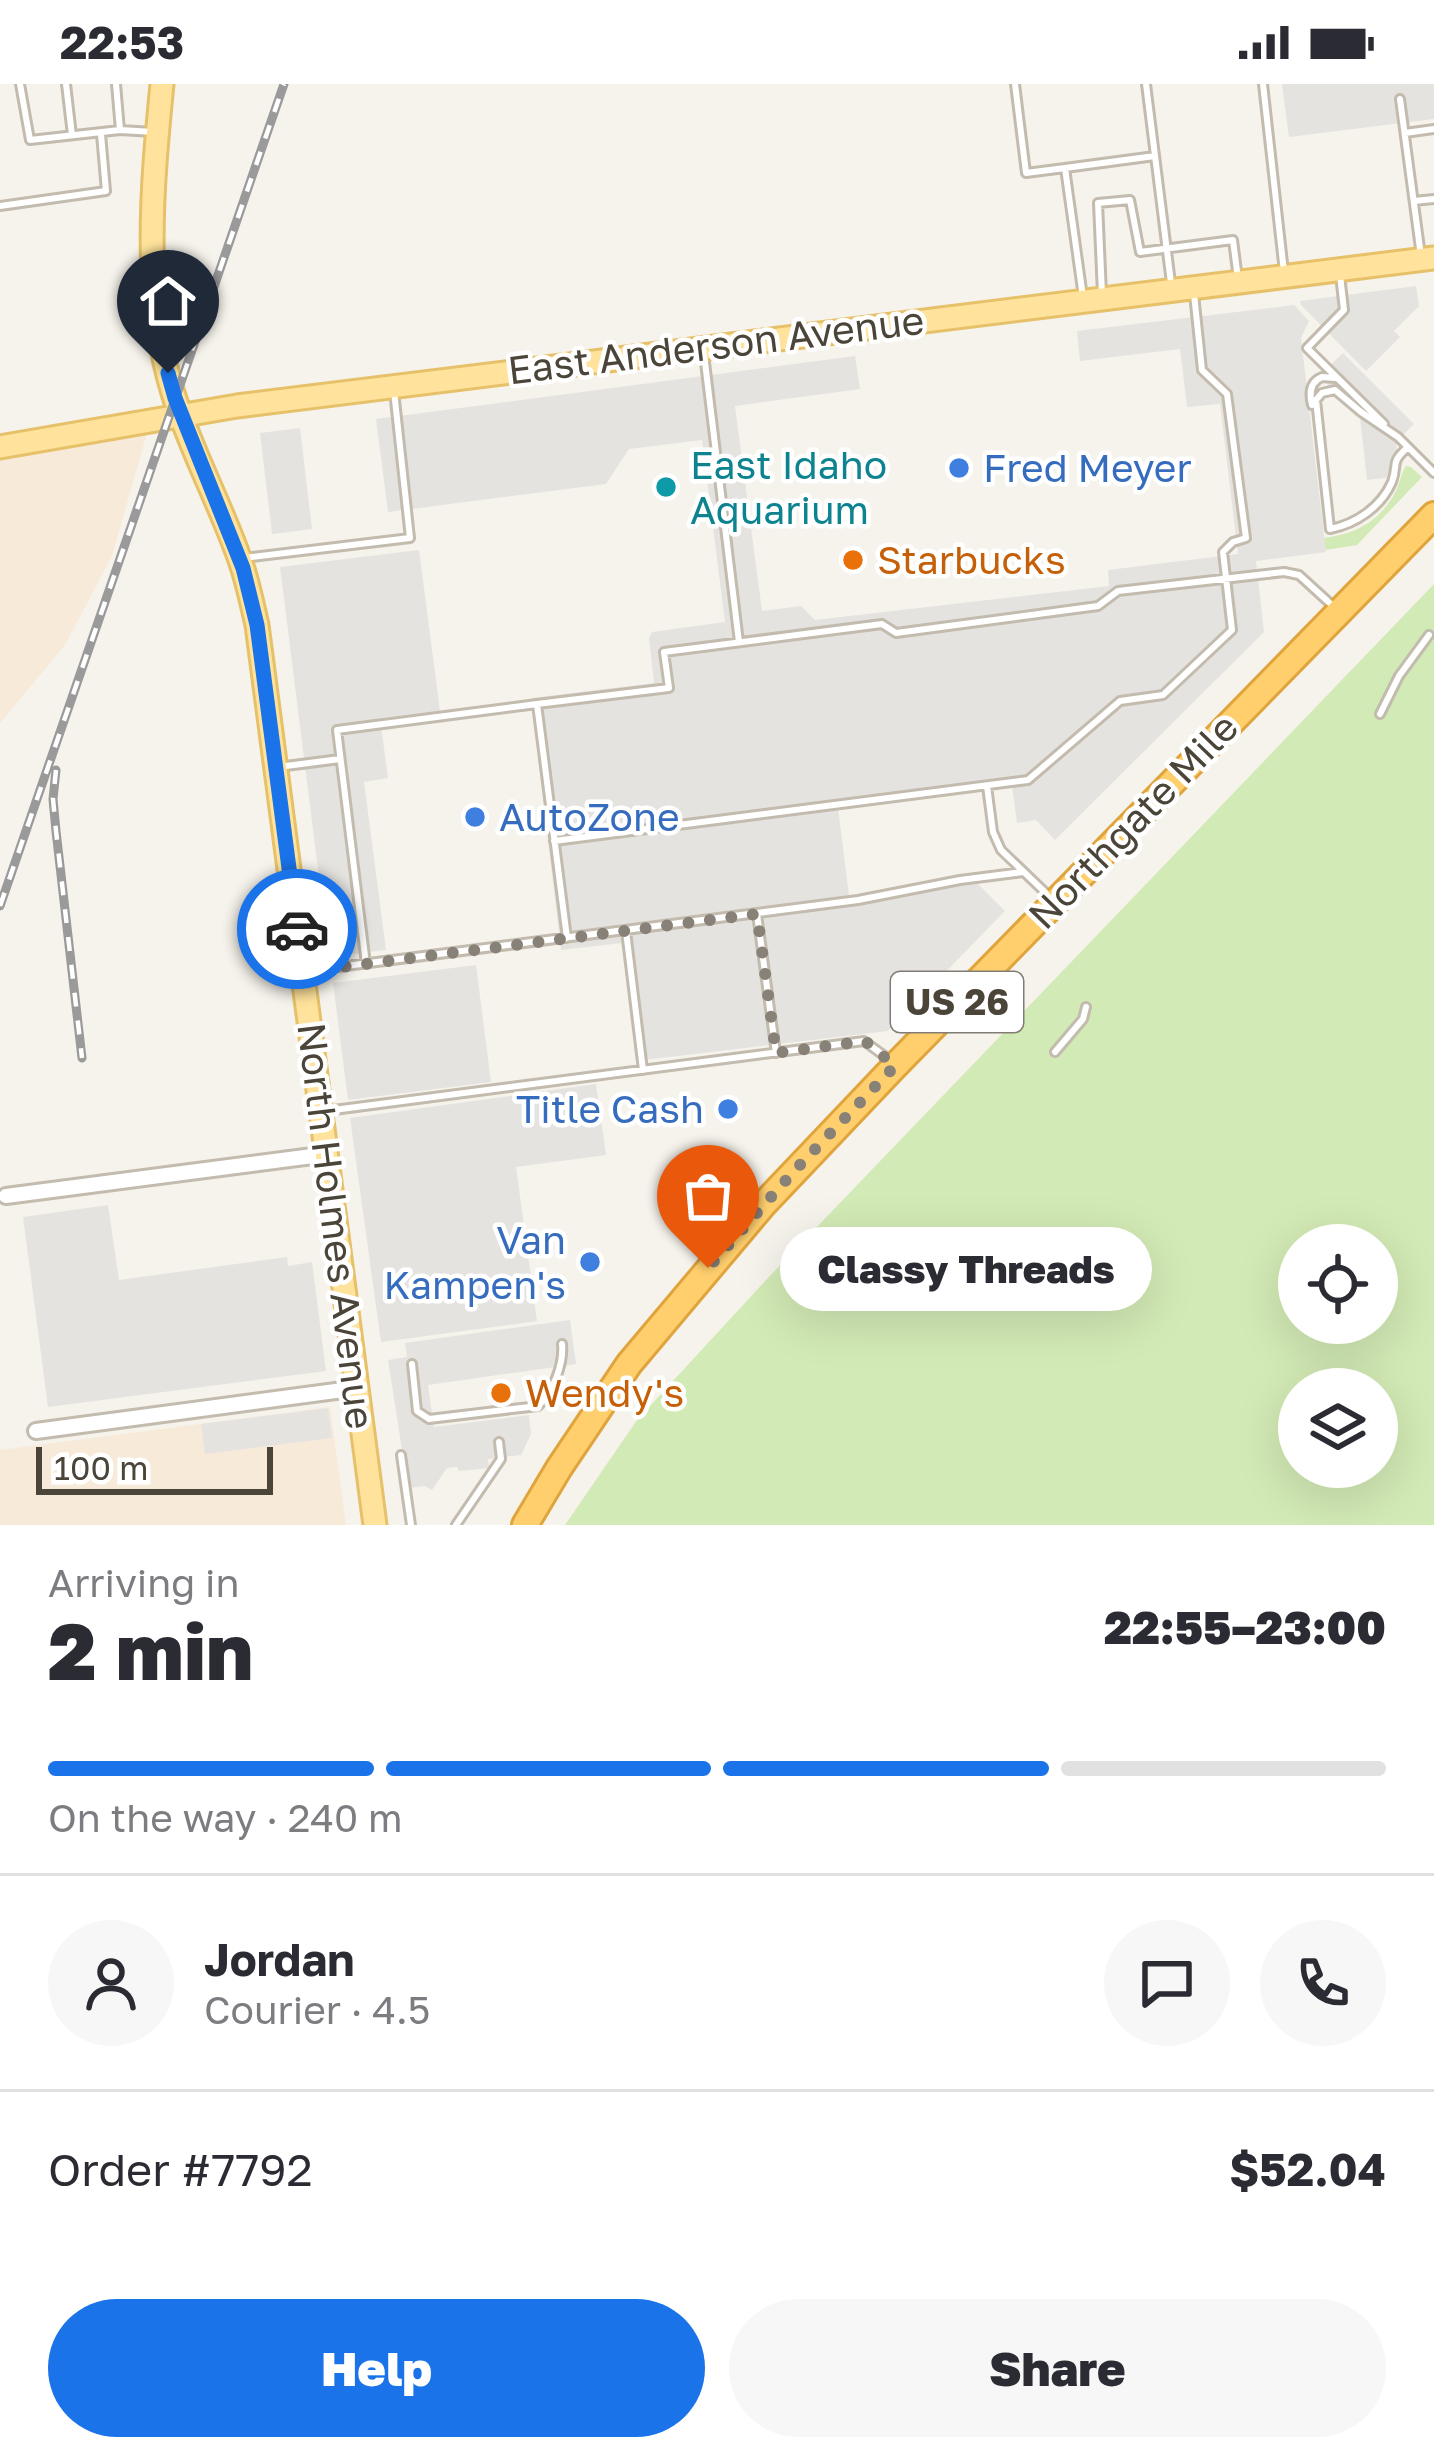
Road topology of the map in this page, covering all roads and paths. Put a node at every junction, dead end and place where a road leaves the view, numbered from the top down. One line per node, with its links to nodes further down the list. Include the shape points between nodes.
1 (20, 84): 14 (lane, via 30,140)
2 (66, 84): 14 (lane)
3 (116, 84): 10 (lane)
4 (162, 84): 12 (main road, North Holmes Avenue)
5 (1015, 84): 16 (lane, via 1026,173)
6 (1146, 84): 15 (lane)
7 (1263, 84): 23 (lane)
8 (1400, 99): 13 (lane)
9 (1434, 129): 13 (lane)
10 (120, 130): 11 (lane); 12 (lane)
11 (101, 132): 14 (lane); 19 (lane, via 106,191)
12 (157, 133): 30 (main road, North Holmes Avenue, via 152,264)
13 (1405, 133): 18 (lane)
14 (73, 135)
15 (1155, 156): 16 (lane); 20 (lane)
16 (1065, 168): 26 (lane)
17 (1434, 199): 18 (lane)
18 (1414, 201): 21 (lane)
19 (0, 206)
20 (1166, 249): 24 (lane, via 1233,240); 25 (lane); 26 (lane, via 1140,253 1130,200 1098,202)
21 (1428, 259): 22 (main road, East Anderson Avenue)
22 (1340, 269): 23 (main road, East Anderson Avenue); 28 (lane, via 1344,310 1307,348)
23 (1285, 276): 24 (main road, East Anderson Avenue)
24 (1238, 281): 25 (main road, East Anderson Avenue)
25 (1183, 288): 26 (main road, East Anderson Avenue); 38 (lane, via 1202,370 1227,394 1246,538 1223,552)
26 (1093, 299): 27 (main road, East Anderson Avenue)
27 (703, 347): 29 (main road, East Anderson Avenue); 41 (lane)
28 (1343, 383): 31 (lane, via 1329,376 1312,385); 32 (lane)
29 (394, 386): 30 (main road, East Anderson Avenue); 37 (lane, via 410,538)
30 (182, 414): 33 (main road, East Anderson Avenue); 37 (main road, North Holmes Avenue)
31 (1317, 425): 32 (lane, via 1316,400 1335,390); 34 (lane, via 1330,529 1368,512)
32 (1397, 436): 34 (lane)
33 (0, 447)
34 (1408, 447): 35 (lane)
35 (1434, 473)
36 (1434, 515): 39 (highway, Northgate Mile / US 26)
37 (239, 558): 45 (main road, North Holmes Avenue, via 257,625)
38 (1226, 577): 39 (lane, via 1299,575); 41 (lane, via 1118,591 1098,606 896,634 882,624); 46 (lane, via 1232,630 1163,695 1120,700 1028,780)
39 (1338, 610): 49 (highway, Northgate Mile / US 26)
40 (1429, 634): 43 (lane)
41 (739, 642): 42 (lane, via 664,652 669,688)
42 (537, 704): 44 (lane, via 337,730); 47 (lane)
43 (1380, 714)
44 (340, 759): 45 (lane); 53 (lane)
45 (276, 767): 54 (main road, North Holmes Avenue)
46 (987, 785): 47 (lane); 48 (lane, via 993,832)
47 (554, 841): 52 (lane)
48 (1023, 872): 49 (lane); 50 (lane)
49 (1055, 902): 58 (highway, Northgate Mile / US 26)
50 (757, 914): 51 (lane); 57 (lane)
51 (626, 931): 52 (lane); 59 (lane)
52 (566, 938): 53 (lane)
53 (366, 964): 54 (lane)
54 (303, 972): 60 (main road, North Holmes Avenue)
55 (1086, 1007): 56 (lane)
56 (1054, 1052)
57 (776, 1053): 58 (lane, via 865,1041); 59 (lane)
58 (895, 1066): 72 (highway, Northgate Mile / US 26, via 645,1342)
59 (644, 1070): 60 (lane)
60 (322, 1112): 61 (main road, North Holmes Avenue)
61 (328, 1154): 62 (street); 65 (main road, North Holmes Avenue)
62 (6, 1196)
63 (562, 1344): 64 (lane, via 538,1406 429,1419 417,1411)
64 (412, 1364)
65 (358, 1388): 66 (street); 69 (main road, North Holmes Avenue)
66 (36, 1431)
67 (499, 1442): 71 (lane, via 501,1459)
68 (401, 1455): 70 (lane)
69 (375, 1525)
70 (411, 1525)
71 (455, 1525)
72 (525, 1525)

